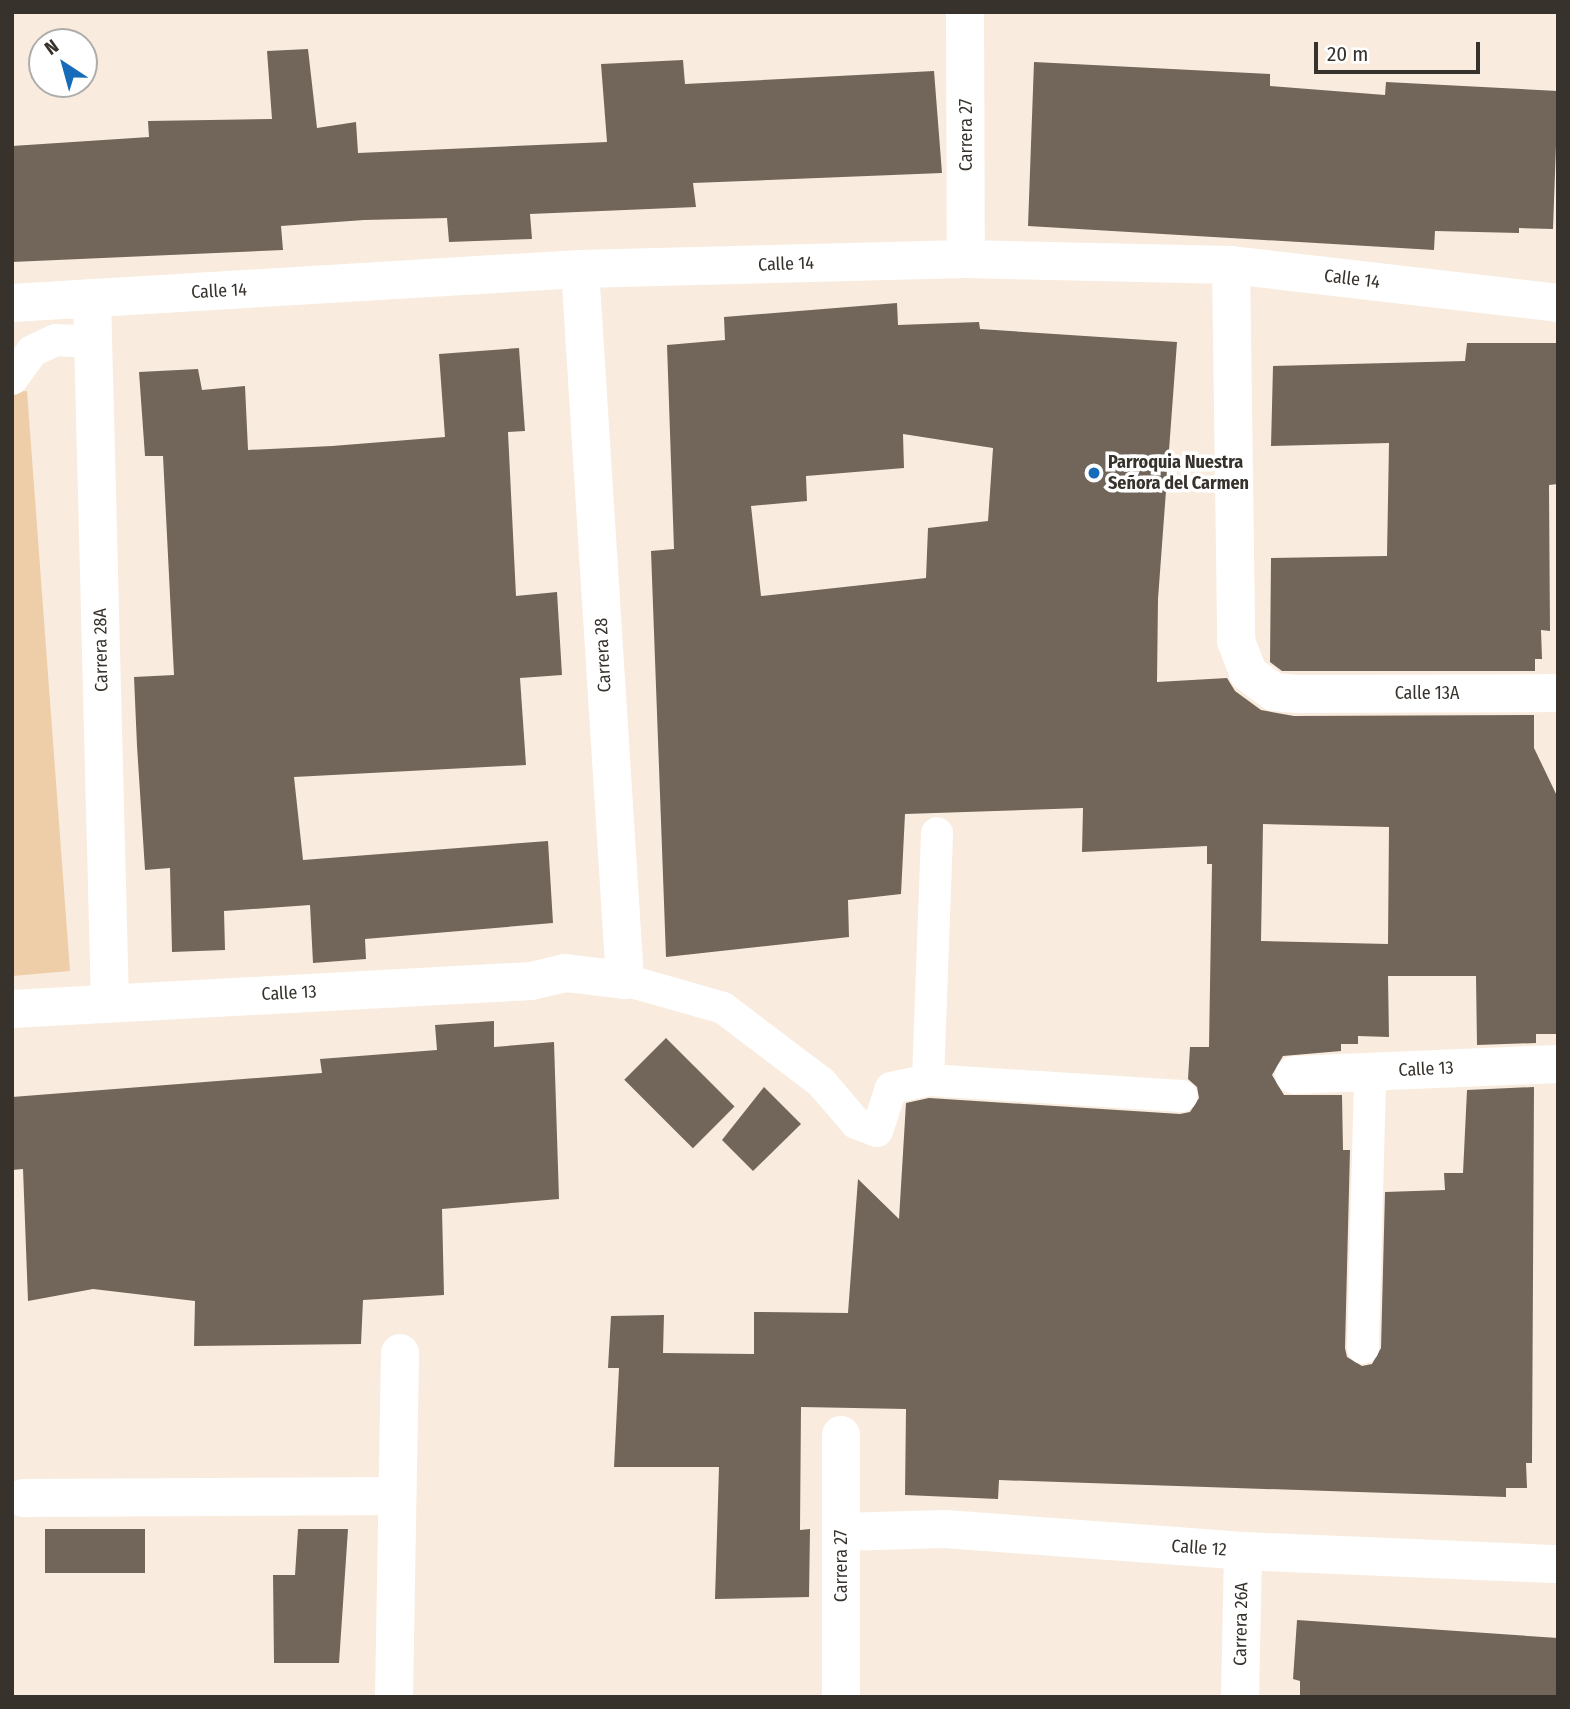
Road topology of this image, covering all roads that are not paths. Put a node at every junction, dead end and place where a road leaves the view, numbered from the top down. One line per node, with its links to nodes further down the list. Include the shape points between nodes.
1 (965, 12): 2 (street, Carrera 27)
2 (966, 259): 3 (street, Calle 14); 4 (street, Calle 14)
3 (1231, 265): 7 (street, Calle 14); 10 (street, Calle 13A, via 1236,641 1248,673 1275,692 1296,694)
4 (580, 270): 5 (street, Calle 14); 12 (street, Carrera 28)
5 (92, 298): 6 (street, Calle 14); 8 (street, Carrera 28A)
6 (12, 303)
7 (1558, 303)
8 (93, 342): 9 (lane, via 56,340 32,351); 13 (street, Carrera 28A)
9 (12, 379)
10 (1558, 692)
11 (937, 833): 18 (lane)
12 (625, 980): 13 (street, Calle 13, via 565,973 531,981); 18 (lane, via 723,1008 821,1082 856,1123 877,1131 891,1088)
13 (110, 1002): 14 (street, Calle 13)
14 (12, 1009)
15 (1558, 1064): 16 (street, Calle 13)
16 (1370, 1072): 17 (street, Calle 13); 20 (lane)
17 (1294, 1074)
18 (928, 1080): 19 (lane)
19 (1181, 1096)
20 (1363, 1348)
21 (400, 1353): 23 (street)
22 (841, 1435): 25 (street, Carrera 27)
23 (397, 1496): 24 (street); 28 (street)
24 (23, 1498)
25 (841, 1532): 26 (street, Calle 12, via 945,1529); 29 (street, Carrera 27)
26 (1243, 1551): 27 (street, Calle 12); 30 (street, Carrera 26A)
27 (1558, 1564)
28 (394, 1697)
29 (841, 1697)
30 (1240, 1697)

